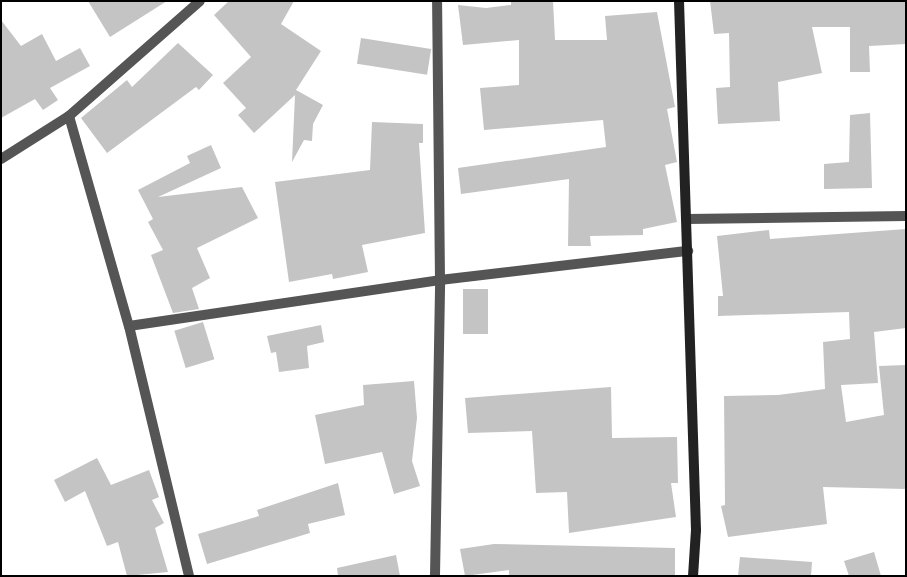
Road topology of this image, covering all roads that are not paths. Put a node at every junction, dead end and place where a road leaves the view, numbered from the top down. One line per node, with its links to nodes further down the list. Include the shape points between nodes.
1 (200, 1): 4 (street)
2 (437, 1): 9 (street)
3 (679, 1): 7 (street)
4 (69, 116): 5 (street); 10 (street)
5 (1, 160)
6 (906, 216): 7 (street)
7 (687, 219): 8 (street)
8 (688, 251): 9 (street); 13 (street, via 696,530)
9 (440, 280): 10 (street); 12 (street)
10 (129, 326): 11 (street)
11 (188, 576)
12 (435, 576)
13 (693, 576)

